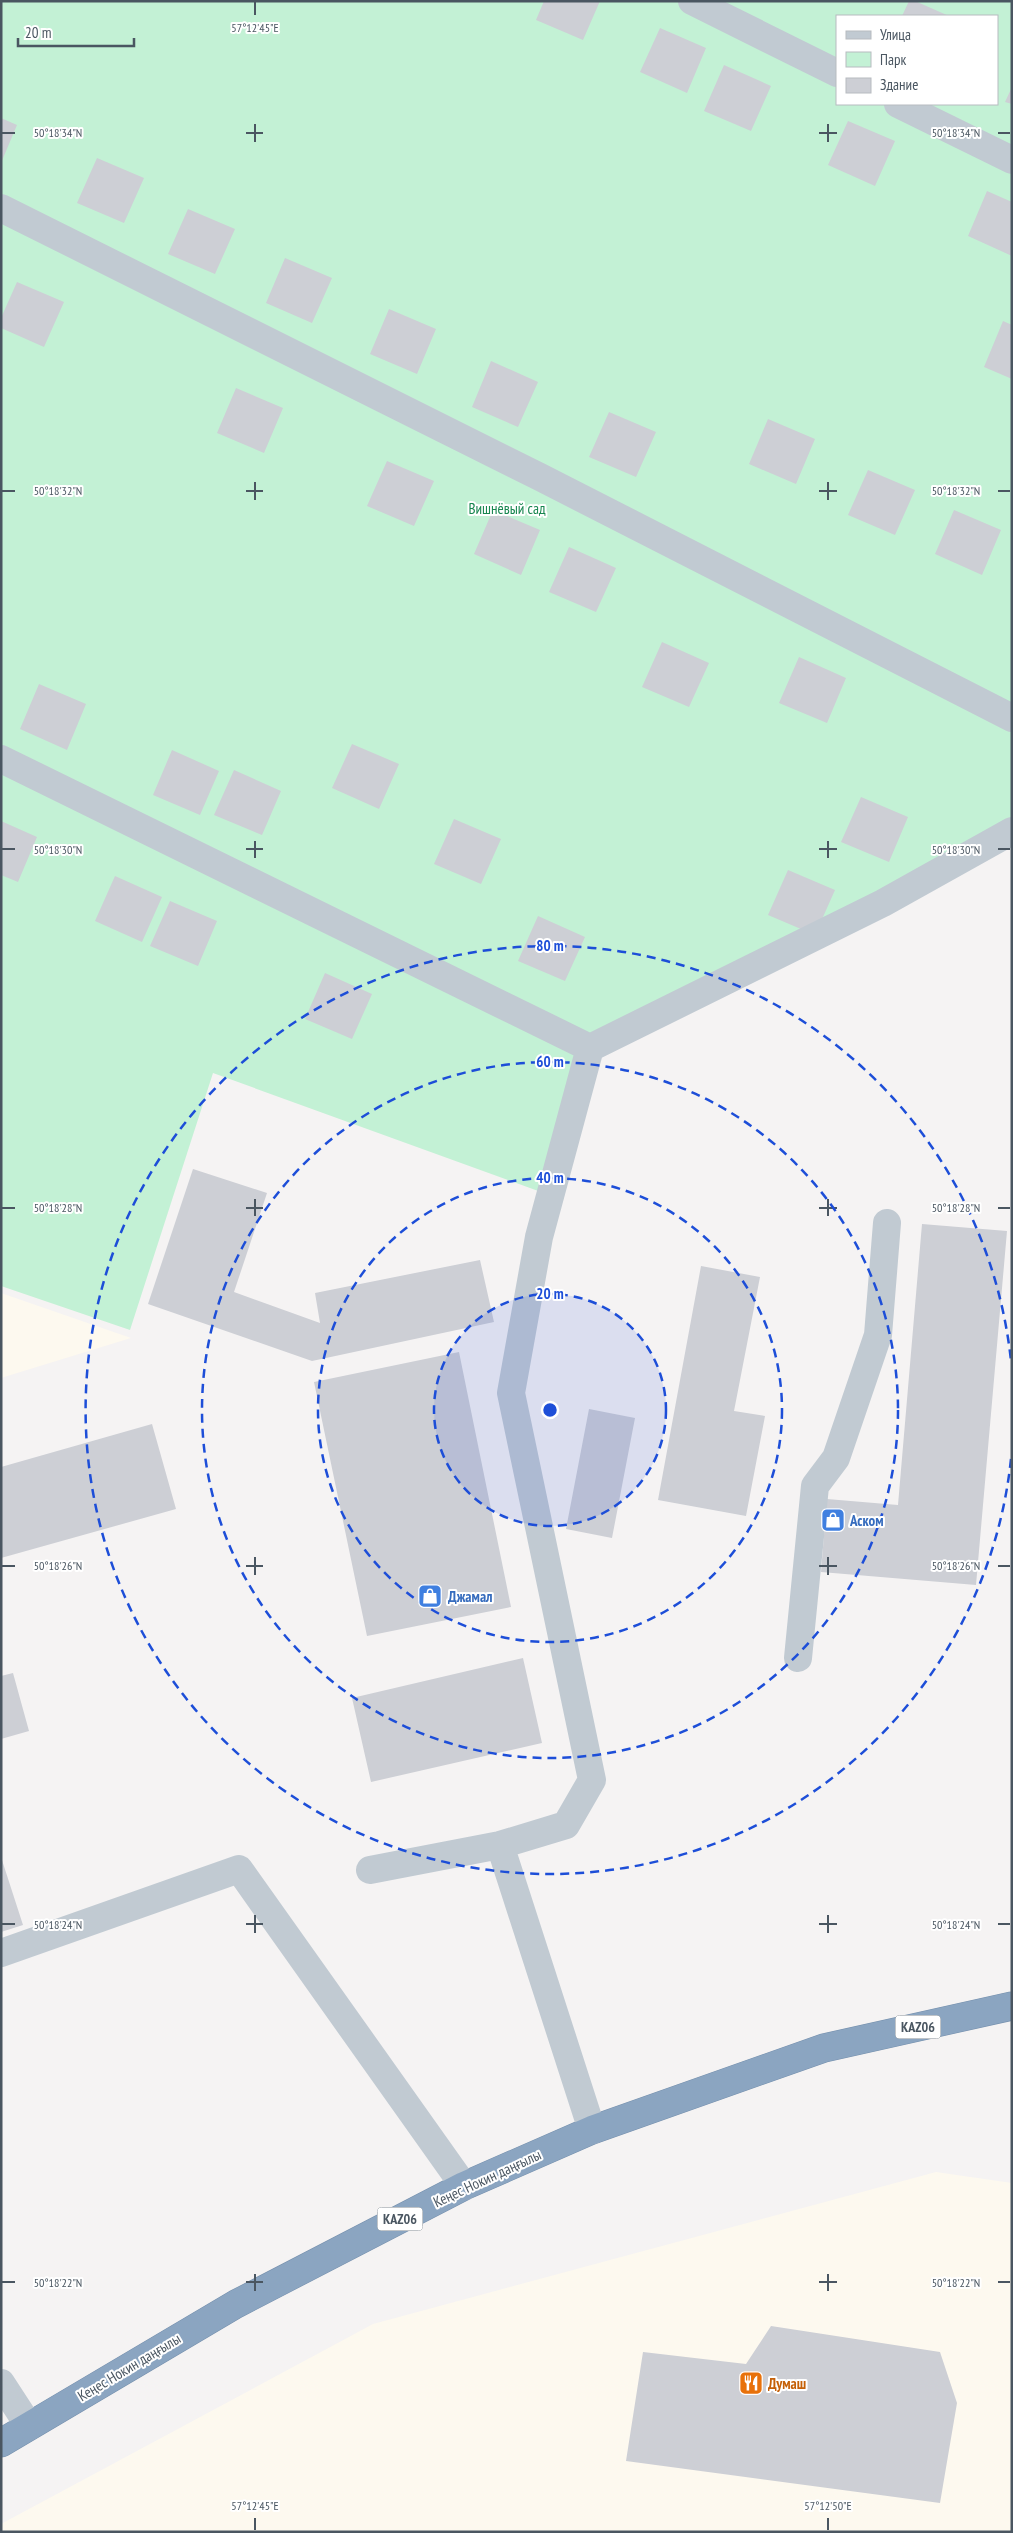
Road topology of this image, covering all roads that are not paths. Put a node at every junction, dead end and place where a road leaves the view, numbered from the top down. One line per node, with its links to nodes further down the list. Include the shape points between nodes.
1 (692, 1): 2 (lane)
2 (836, 73)
3 (900, 105): 4 (lane)
4 (1012, 160)
5 (1, 208): 6 (lane)
6 (1012, 718)
7 (1, 759): 9 (lane)
8 (1012, 831): 9 (lane, via 883,903)
9 (590, 1048): 12 (lane, via 539,1237 511,1393 592,1780 566,1825)
10 (887, 1223): 11 (lane, via 878,1334 836,1458 815,1486)
11 (798, 1658)
12 (500, 1845): 13 (lane); 16 (lane)
13 (370, 1870)
14 (1, 1953): 17 (lane, via 239,1868)
15 (1012, 2006): 16 (highway, Кеңес Нокин даңғылы / KАZ06, via 824,2048)
16 (592, 2130): 17 (highway, Кеңес Нокин даңғылы / KАZ06)
17 (464, 2186): 19 (highway, Кеңес Нокин даңғылы / KАZ06, via 236,2304)
18 (1, 2383): 19 (lane)
19 (30, 2426): 20 (highway, Кеңес Нокин даңғылы / KАZ06)
20 (1, 2443)

